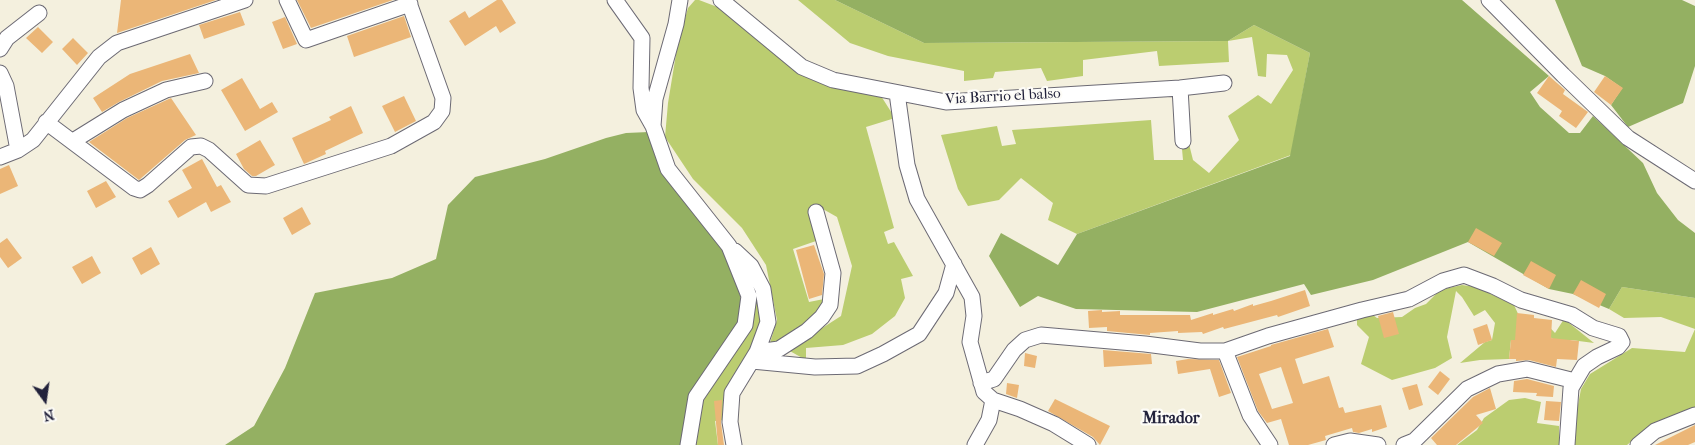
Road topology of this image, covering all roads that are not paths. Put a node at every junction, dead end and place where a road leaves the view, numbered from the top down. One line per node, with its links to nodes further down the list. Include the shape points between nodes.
1 (245, 0): 15 (street, via 118,42 99,57)
2 (287, 0): 7 (street, via 306,40)
3 (615, 0): 16 (street, via 642,38 641,88 644,110)
4 (680, 0): 16 (street, via 655,99)
5 (720, 0): 14 (street, Via Barrio el balso, via 802,67 833,80)
6 (1489, 0): 21 (street, via 1628,138)
7 (409, 2): 17 (street, via 442,98 442,111 434,122 391,146 266,186 248,185 209,150 201,146 191,147 140,190)
8 (39, 13): 9 (street, via 8,38)
9 (0, 49)
10 (0, 73): 19 (street, via 6,86)
11 (205, 82): 17 (street, via 166,90 124,110)
12 (1224, 84): 13 (street, Via Barrio el balso)
13 (1180, 88): 14 (street, Via Barrio el balso, via 946,102); 18 (street)
14 (897, 93): 24 (street, via 907,165 917,199)
15 (46, 122): 17 (street); 19 (street, via 33,140)
16 (653, 126): 23 (street, via 668,169)
17 (73, 141)
18 (1183, 141)
19 (18, 150): 20 (street)
20 (0, 157)
21 (1695, 181)
22 (816, 212): 26 (street, via 833,273 830,306 807,332 780,349)
23 (729, 246): 26 (street, via 750,266 763,289 768,322); 31 (street, via 749,296 745,325 696,397)
24 (954, 264): 26 (street, via 946,294 919,334 883,354 857,366 814,367); 28 (street, via 972,297 974,316 970,342)
25 (1225, 350): 27 (street, via 1409,299 1443,281 1464,275 1619,336 1622,342 1618,347 1584,366); 28 (street, via 1200,351 1041,334 1025,340 994,379); 35 (street, via 1250,415)
26 (755, 356): 32 (street, via 732,394 730,422)
27 (1575, 381): 38 (street, via 1527,369 1498,374 1467,389 1414,441); 39 (street, via 1571,388)
28 (982, 383): 29 (street, via 984,392)
29 (993, 400): 33 (street, via 989,420); 34 (street, via 1054,424)
30 (1695, 415): 40 (street, via 1655,431)
31 (688, 445)
32 (734, 445)
33 (974, 445)
34 (1088, 445)
35 (1270, 445)
36 (1334, 445): 37 (street, via 1350,441)
37 (1378, 445)
38 (1404, 445)
39 (1567, 445)
40 (1638, 445)

